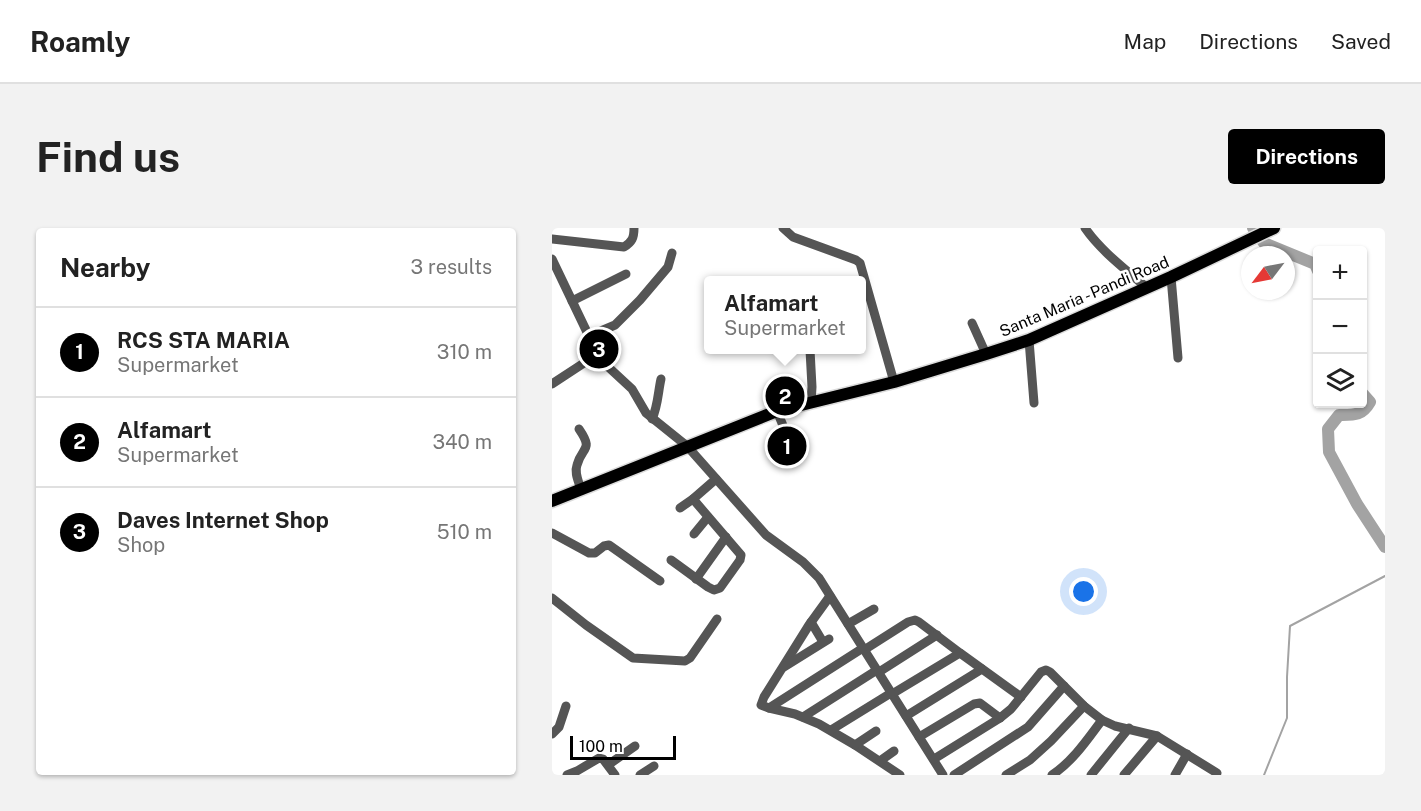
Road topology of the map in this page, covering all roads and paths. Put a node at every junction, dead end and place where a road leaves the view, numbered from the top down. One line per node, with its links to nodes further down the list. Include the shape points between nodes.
1 (634, 228): 5 (street, via 634,238 624,247)
2 (783, 228): 9 (street, via 793,237 856,260)
3 (1085, 228): 12 (street, via 1110,257)
4 (1274, 228): 10 (main road, Santa Maria - Pandi Road)
5 (552, 239)
6 (672, 253): 15 (street, via 668,267 615,325)
7 (552, 259): 13 (street)
8 (626, 274): 13 (street)
9 (864, 276)
10 (1171, 277): 12 (main road, Santa Maria - Pandi Road); 20 (street)
11 (866, 284): 22 (street)
12 (1146, 288): 16 (main road, Santa Maria - Pandi Road)
13 (573, 301): 15 (street)
14 (972, 323): 19 (street)
15 (589, 336): 17 (street)
16 (1029, 340): 19 (main road, Santa Maria - Pandi Road); 25 (street)
17 (596, 351): 23 (street, via 587,362); 27 (street)
18 (810, 354): 24 (street)
19 (986, 354): 22 (main road, Santa Maria - Pandi Road)
20 (1178, 358)
21 (661, 379): 27 (street)
22 (894, 382): 24 (main road, Santa Maria - Pandi Road)
23 (552, 384)
24 (811, 403): 26 (main road, Santa Maria - Pandi Road)
25 (1034, 403)
26 (777, 411): 29 (main road, Santa Maria - Pandi Road); 30 (street)
27 (652, 419): 29 (street)
28 (579, 429): 32 (street, via 587,444 576,468)
29 (687, 446): 31 (street); 32 (main road, Santa Maria - Pandi Road)
30 (799, 450)
31 (716, 479): 33 (street); 43 (street, via 766,535 819,578)
32 (581, 490): 34 (main road, Santa Maria - Pandi Road)
33 (693, 499): 35 (street); 36 (street)
34 (552, 501)
35 (680, 508)
36 (708, 517): 38 (street); 39 (street)
37 (552, 533): 42 (street, via 589,553 609,545)
38 (694, 534)
39 (726, 537): 41 (street); 41 (street, via 741,555 726,580 714,590)
40 (671, 560): 41 (street)
41 (696, 579)
42 (660, 581)
43 (830, 596): 47 (street); 48 (street)
44 (552, 598): 46 (street, via 633,658 685,661)
45 (874, 609): 48 (street)
46 (717, 619)
47 (811, 622): 52 (street); 52 (street, via 826,640)
48 (848, 624): 50 (street)
49 (937, 635): 50 (street, via 915,620); 51 (street); 54 (street)
50 (864, 649): 54 (street); 60 (street)
51 (960, 653): 53 (street); 56 (street)
52 (782, 669): 60 (street, via 760,703)
53 (982, 669): 57 (street); 61 (street)
54 (878, 671): 56 (street); 62 (street)
55 (1064, 686): 57 (street, via 1043,670); 59 (street); 86 (street, via 1028,727)
56 (892, 694): 61 (street); 66 (street)
57 (1021, 698): 63 (street)
58 (566, 706): 68 (street, via 559,727)
59 (1083, 706): 64 (street); 87 (street, via 1030,760)
60 (769, 708): 62 (street)
61 (906, 716): 70 (street)
62 (803, 717): 66 (street)
63 (1000, 718): 70 (street, via 980,703 974,704); 75 (street)
64 (1102, 720): 65 (street); 88 (street)
65 (1129, 728): 69 (street); 89 (street)
66 (831, 730): 71 (street)
67 (876, 731): 71 (street)
68 (552, 734)
69 (1157, 736): 74 (street); 90 (street)
70 (919, 737): 75 (street)
71 (855, 745): 76 (street)
72 (635, 746): 77 (street)
73 (894, 751): 76 (street)
74 (1187, 754): 79 (street); 91 (street)
75 (934, 759): 85 (street)
76 (880, 761): 81 (street)
77 (608, 765): 80 (street, via 599,758); 83 (street)
78 (654, 766): 84 (street)
79 (1217, 772)
80 (579, 773): 82 (street)
81 (904, 774)
82 (567, 775)
83 (615, 775)
84 (640, 775)
85 (944, 775)
86 (954, 775)
87 (1006, 775)
88 (1053, 775)
89 (1090, 775)
90 (1124, 775)
91 (1175, 775)

